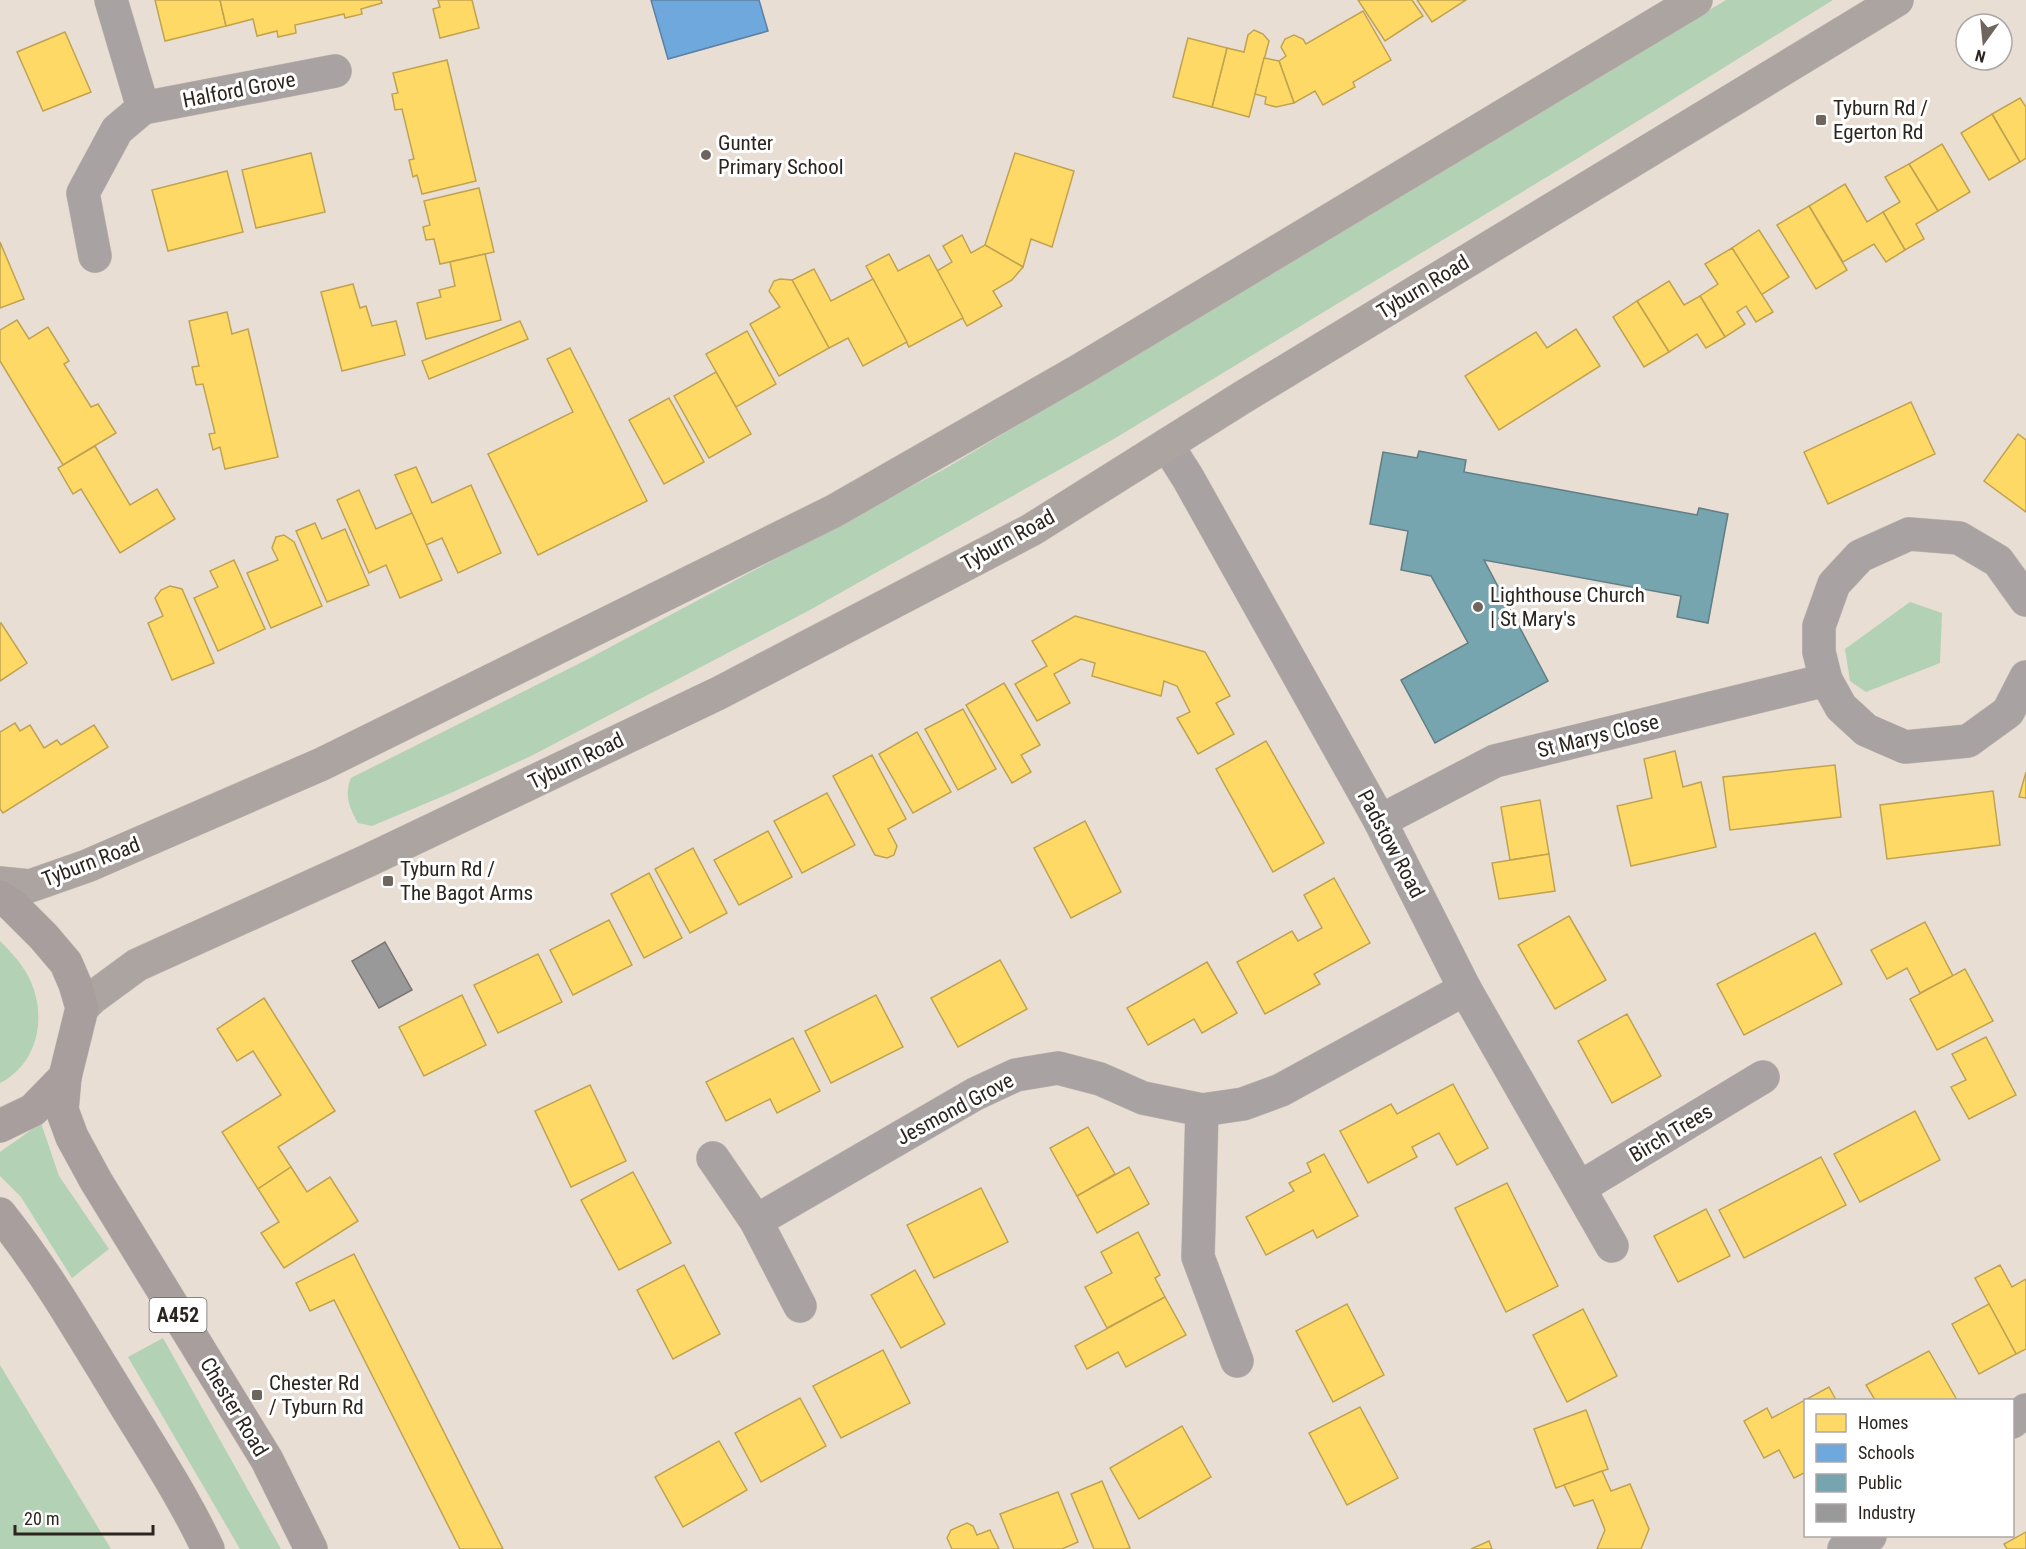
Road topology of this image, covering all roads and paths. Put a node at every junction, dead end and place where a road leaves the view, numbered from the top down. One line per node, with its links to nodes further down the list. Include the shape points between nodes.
1 (111, 0): 5 (street)
2 (1696, 0): 12 (main road, Tyburn Road, via 1080,370 834,511 322,764 87,866 30,886)
3 (1897, 0): 7 (main road, Tyburn Road)
4 (335, 71): 5 (street, Halford Grove)
5 (143, 108): 6 (street, Halford Grove, via 117,130 83,193)
6 (95, 256)
7 (1167, 445): 11 (street, Padstow Road); 15 (main road, Tyburn Road, via 1031,530 740,682 380,855 137,965)
8 (2026, 600): 10 (street, via 1998,561 1959,538 1909,534 1860,555 1834,584 1819,626 1819,652)
9 (2026, 677): 10 (street, via 2008,711 1968,741 1905,747 1866,730 1841,706)
10 (1826, 680): 11 (street, St Marys Close, via 1495,761)
11 (1380, 821): 14 (street, Padstow Road)
12 (0, 883)
13 (0, 897): 15 (highway, via 66,963)
14 (1465, 989): 18 (street, Jesmond Grove, via 1281,1090 1243,1104); 21 (street, Padstow Road)
15 (82, 1008): 16 (highway, Chester Road)
16 (65, 1077): 19 (highway, via 33,1110); 31 (highway, Chester Road / A452, via 62,1110 72,1137 267,1460)
17 (1763, 1077): 21 (street, Birch Trees)
18 (1202, 1110): 23 (street, Jesmond Grove, via 1143,1098 1100,1079 1058,1068 1016,1075 975,1094); 26 (street, via 1198,1257)
19 (0, 1126)
20 (713, 1158): 23 (street)
21 (1579, 1188): 24 (street, Padstow Road)
22 (0, 1214): 30 (highway, via 25,1245 94,1355 192,1515)
23 (756, 1221): 25 (street)
24 (1612, 1246)
25 (800, 1306)
26 (1237, 1361)
27 (2026, 1410): 28 (street)
28 (2014, 1421)
29 (1868, 1537): 32 (street)
30 (208, 1549)
31 (311, 1549)
32 (1844, 1549)

